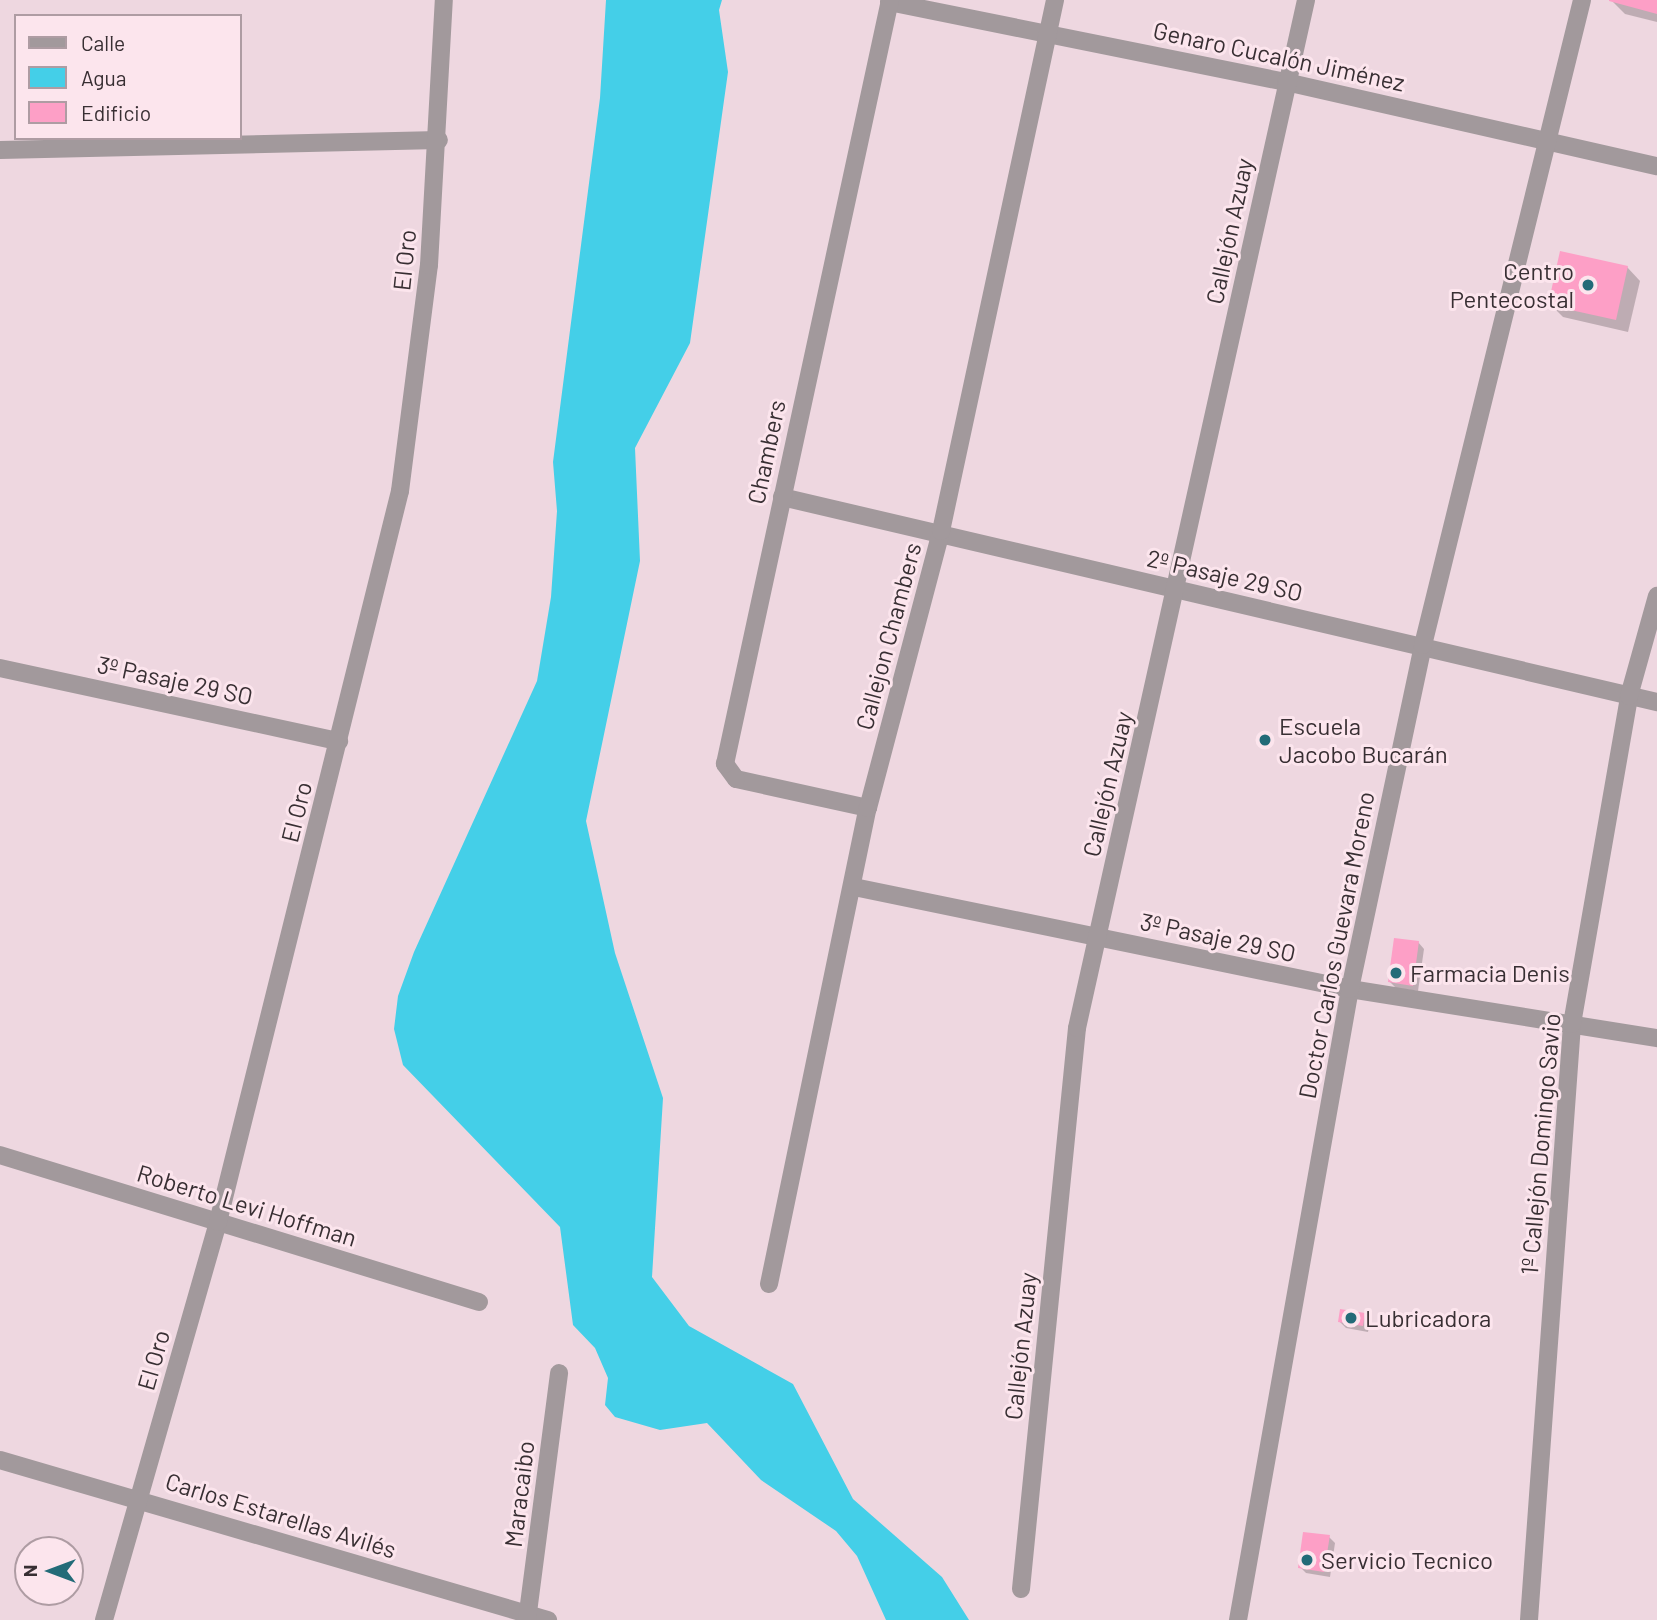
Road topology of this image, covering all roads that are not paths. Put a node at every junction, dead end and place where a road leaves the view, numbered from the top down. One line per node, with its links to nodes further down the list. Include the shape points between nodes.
1 (444, 0): 9 (street, El Oro)
2 (1055, 0): 6 (street, Callejon Chambers)
3 (1306, 0): 7 (street, Callejón Azuay)
4 (1582, 0): 8 (street, Doctor Carlos Guevara Moreno)
5 (890, 1): 6 (street, Genaro Cucalón Jiménez); 12 (street, Chambers)
6 (1047, 31): 7 (street, Genaro Cucalón Jiménez); 13 (street, Callejon Chambers)
7 (1286, 82): 8 (street, Genaro Cucalón Jiménez); 14 (street, Callejón Azuay)
8 (1546, 138): 11 (street, Genaro Cucalón Jiménez); 16 (street, Doctor Carlos Guevara Moreno)
9 (439, 140): 10 (street); 20 (street, El Oro, via 429,265 400,491)
10 (0, 150)
11 (1657, 166)
12 (782, 497): 13 (street, 2º Pasaje 29 SO); 21 (street, Chambers, via 725,764 736,779)
13 (941, 531): 14 (street, 2º Pasaje 29 SO); 21 (street, Callejon Chambers)
14 (1178, 590): 16 (street, 2º Pasaje 29 SO); 23 (street, Callejón Azuay)
15 (1657, 596): 18 (street, 1º Callejón Domingo Savio)
16 (1423, 645): 18 (street, 2º Pasaje 29 SO); 24 (street, Doctor Carlos Guevara Moreno)
17 (0, 668): 20 (street, 3º Pasaje 29 SO)
18 (1629, 696): 19 (street, 2º Pasaje 29 SO); 25 (street, 1º Callejón Domingo Savio)
19 (1657, 702)
20 (339, 741): 28 (street, El Oro)
21 (868, 808): 22 (street, Callejon Chambers)
22 (854, 887): 23 (street, 3º Pasaje 29 SO); 29 (street, Callejon Chambers)
23 (1095, 937): 24 (street, 3º Pasaje 29 SO); 34 (street, Callejón Azuay, via 1077,1028)
24 (1349, 989): 25 (street, 3º Pasaje 29 SO); 38 (street, Doctor Carlos Guevara Moreno)
25 (1572, 1024): 26 (street, 3º Pasaje 29 SO); 39 (street, 1º Callejón Domingo Savio)
26 (1657, 1038)
27 (0, 1155): 28 (street, Roberto Levi Hoffman)
28 (218, 1222): 30 (street, Roberto Levi Hoffman); 33 (street, El Oro)
29 (769, 1284)
30 (479, 1302)
31 (559, 1373): 35 (street, Maracaibo)
32 (0, 1460): 33 (street, Carlos Estarellas Avilés)
33 (138, 1499): 35 (street, Carlos Estarellas Avilés); 36 (street, El Oro)
34 (1021, 1589)
35 (528, 1617): 37 (street, Carlos Estarellas Avilés)
36 (104, 1620)
37 (548, 1620)
38 (1238, 1620)
39 (1529, 1620)

